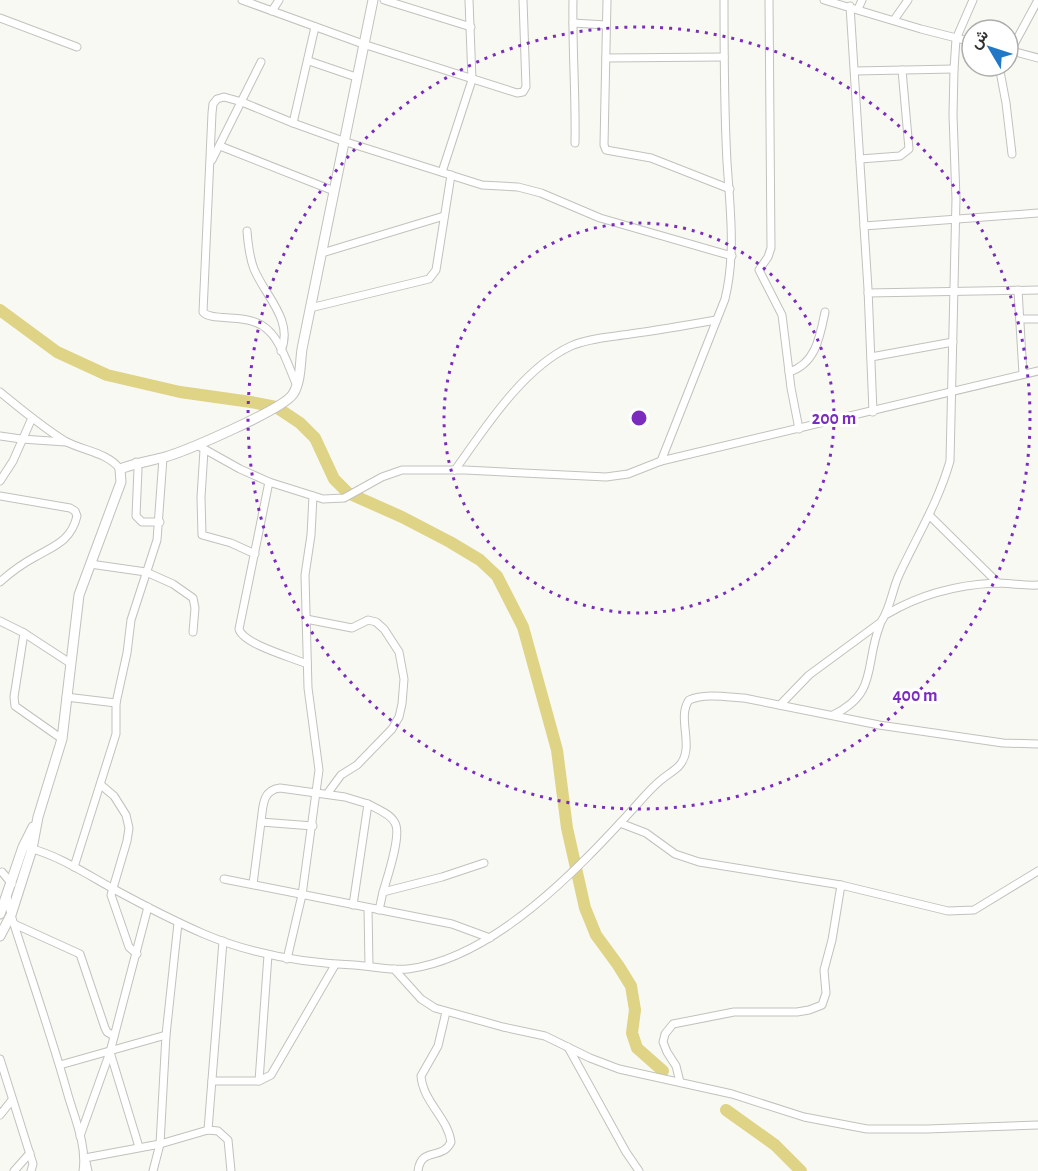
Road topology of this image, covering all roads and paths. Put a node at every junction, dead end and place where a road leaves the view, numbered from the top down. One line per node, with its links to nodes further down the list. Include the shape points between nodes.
1 (242, 0): 17 (street)
2 (279, 0): 17 (street)
3 (373, 0): 27 (main road)
4 (384, 0): 23 (street)
5 (469, 0): 23 (street)
6 (523, 0): 40 (street, via 523,92)
7 (573, 0): 20 (street)
8 (607, 0): 21 (street)
9 (724, 0): 30 (street)
10 (770, 0): 73 (street, via 771,248 759,270 782,315)
11 (824, 0): 16 (street)
12 (862, 0): 16 (street)
13 (908, 0): 19 (street)
14 (973, 0): 25 (street)
15 (1037, 5): 24 (street)
16 (854, 8): 19 (street); 37 (street)
17 (272, 11): 22 (street)
18 (0, 18): 28 (street)
19 (894, 20): 25 (street)
20 (573, 23): 21 (street); 44 (street)
21 (606, 25): 31 (street)
22 (315, 27): 27 (street); 33 (street)
23 (471, 27): 40 (street)
24 (1020, 33)
25 (956, 39): 26 (street); 35 (street)
26 (960, 40)
27 (363, 44): 38 (main road); 40 (street)
28 (77, 47)
29 (1020, 53): 32 (street)
30 (724, 57): 31 (street); 51 (street)
31 (606, 58): 51 (street, via 606,150 651,158)
32 (1038, 58)
33 (309, 61): 38 (street); 42 (street)
34 (261, 62): 41 (street)
35 (954, 69): 36 (street); 55 (street)
36 (902, 70): 37 (street); 47 (street, via 909,149 900,156)
37 (855, 71): 47 (street)
38 (356, 78): 43 (main road)
39 (1001, 78): 46 (street)
40 (472, 80): 49 (street)
41 (242, 102): 42 (street); 45 (street); 48 (street, via 224,97 213,104)
42 (292, 123): 43 (street)
43 (343, 141): 49 (street); 52 (main road)
44 (575, 143)
45 (220, 146): 48 (street); 52 (street)
46 (1012, 154)
47 (860, 159): 56 (street)
48 (211, 163): 70 (street, via 203,312 208,316 257,322 278,340)
49 (442, 172): 50 (street)
50 (451, 175): 54 (street); 59 (street, via 482,185 541,193 600,218)
51 (730, 189): 59 (street)
52 (334, 191): 58 (main road)
53 (1038, 213): 55 (street)
54 (444, 216): 58 (street); 64 (street, via 436,270 429,279)
55 (955, 220): 56 (street); 63 (street)
56 (864, 226): 62 (street)
57 (247, 231): 70 (street, via 253,268 284,323)
58 (321, 253): 64 (main road)
59 (732, 256): 68 (street, via 725,299)
60 (1018, 290): 61 (street); 63 (street); 67 (street)
61 (1038, 290)
62 (868, 293): 63 (street); 71 (street)
63 (952, 293): 69 (street)
64 (310, 308): 75 (main road)
65 (825, 312): 73 (street, via 808,362)
66 (1038, 318): 67 (street)
67 (1020, 319): 74 (street)
68 (716, 320): 86 (street); 89 (street, via 572,346 520,386)
69 (952, 342): 71 (street); 76 (street)
70 (281, 351): 75 (street)
71 (871, 357): 78 (street)
72 (1038, 371): 74 (street)
73 (789, 372): 80 (street)
74 (1023, 374): 76 (street)
75 (297, 386): 84 (main road, via 289,399)
76 (953, 391): 78 (street); 94 (street, via 950,461)
77 (0, 392): 79 (street)
78 (873, 412): 80 (street)
79 (32, 418): 82 (street); 83 (street)
80 (799, 429): 86 (street)
81 (0, 436): 82 (street)
82 (23, 439): 83 (street); 90 (street)
83 (67, 442): 88 (street, via 108,458)
84 (201, 447): 85 (main road); 91 (street); 96 (street, via 202,535)
85 (163, 458): 87 (main road); 95 (street)
86 (661, 461): 89 (street, via 628,474 606,477)
87 (136, 462): 88 (main road); 95 (street, via 136,516 142,522)
88 (120, 469): 97 (main road, via 121,482)
89 (455, 470): 93 (street, via 402,470 344,498)
90 (0, 481)
91 (269, 482): 93 (street); 96 (street)
92 (0, 496): 99 (street, via 69,508 77,516 59,545)
93 (313, 496): 103 (street, via 305,574)
94 (930, 516): 100 (street); 102 (street, via 900,574)
95 (160, 522): 98 (street)
96 (255, 554): 109 (street, via 240,634 252,643)
97 (90, 564): 98 (street); 108 (main road, via 79,595)
98 (146, 572): 106 (street, via 193,598); 111 (street, via 130,620)
99 (0, 582)
100 (998, 583): 101 (street); 102 (street, via 938,590)
101 (1038, 585)
102 (886, 614): 105 (street)
103 (306, 619): 109 (street); 118 (street, via 351,628 368,620 376,622 396,645 404,680 395,725 357,765 341,775)
104 (0, 621): 107 (street)
105 (881, 622): 112 (street, via 810,675); 113 (street, via 862,692)
106 (193, 632)
107 (24, 633): 108 (street); 114 (street, via 15,706)
108 (70, 663): 110 (main road)
109 (307, 664): 117 (street, via 309,709 318,762)
110 (66, 697): 111 (street); 114 (main road)
111 (116, 703): 116 (street, via 116,734)
112 (780, 705): 113 (street); 121 (street, via 722,696 689,700 685,710 684,758)
113 (833, 715): 115 (street, via 945,735)
114 (62, 739): 123 (main road)
115 (1038, 744)
116 (101, 785): 125 (street); 132 (street, via 122,805 129,828)
117 (317, 792): 118 (street); 120 (street, via 272,790 264,799); 122 (street)
118 (327, 794): 119 (street)
119 (368, 804): 133 (street, via 394,820 397,828); 136 (street)
120 (261, 822): 122 (street); 130 (street)
121 (620, 823): 131 (street, via 646,833 675,854 699,862); 144 (street, via 512,924)
122 (313, 826): 135 (street)
123 (28, 848): 125 (street); 129 (main road)
124 (484, 862): 133 (street)
125 (74, 867): 132 (street)
126 (1038, 871): 131 (street, via 974,910 960,912)
127 (1, 872): 129 (street)
128 (224, 879): 130 (street)
129 (17, 880): 134 (main road); 141 (main road)
130 (253, 884): 135 (street)
131 (841, 885): 161 (street, via 824,970 826,993 822,1005 797,1012 720,1014 675,1023 667,1030 663,1042)
132 (112, 888): 137 (street); 146 (street, via 124,936)
133 (383, 892): 139 (street)
134 (7, 895): 140 (main road); 141 (street)
135 (302, 895): 136 (street); 148 (street)
136 (353, 905): 138 (street)
137 (148, 907): 142 (street); 146 (street)
138 (368, 908): 139 (street); 150 (street)
139 (379, 910): 144 (street, via 452,924)
140 (0, 914)
141 (12, 920): 143 (main road); 154 (street, via 80,954 105,1028); 158 (street)
142 (178, 923): 145 (street); 153 (street)
143 (0, 936)
144 (490, 938): 151 (street, via 428,965)
145 (223, 941): 147 (street); 159 (street)
146 (137, 954): 154 (street)
147 (268, 955): 148 (street); 160 (street)
148 (287, 959): 149 (street)
149 (335, 964): 150 (street); 160 (street, via 274,1070)
150 (369, 966): 151 (street)
151 (394, 969): 152 (street, via 421,999)
152 (446, 1012): 155 (street, via 545,1036); 177 (street, via 438,1046 421,1076 426,1095 451,1139 443,1152 422,1159)
153 (166, 1035): 156 (street); 167 (street)
154 (114, 1036): 156 (street)
155 (568, 1047): 161 (street, via 604,1064); 178 (street)
156 (110, 1052): 158 (street); 166 (street); 168 (street)
157 (0, 1061): 162 (street)
158 (60, 1065): 166 (street)
159 (212, 1081): 160 (street); 165 (street)
160 (258, 1081)
161 (680, 1083): 164 (street, via 732,1094 804,1117 867,1129)
162 (12, 1100): 163 (street); 169 (street)
163 (0, 1115)
164 (1038, 1125)
165 (208, 1131): 167 (street); 176 (street, via 218,1131 228,1140)
166 (80, 1136): 170 (street)
167 (160, 1144): 168 (street); 175 (street)
168 (139, 1147): 170 (street)
169 (30, 1153): 171 (street); 172 (street)
170 (85, 1158): 173 (street); 174 (street)
171 (14, 1171)
172 (31, 1171)
173 (83, 1171)
174 (88, 1171)
175 (153, 1171)
176 (231, 1171)
177 (418, 1171)
178 (639, 1171)

